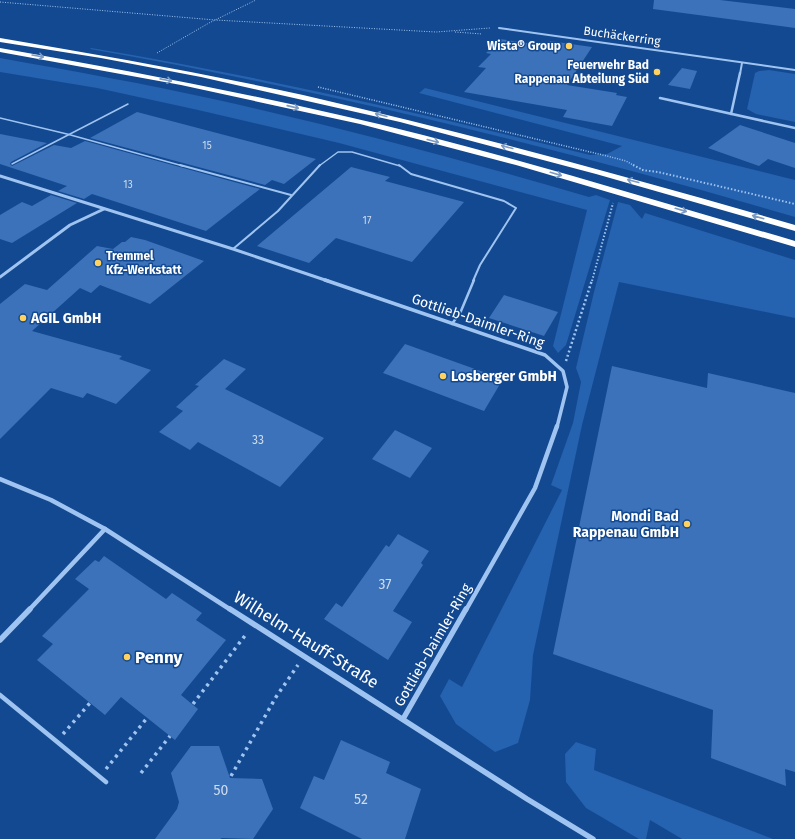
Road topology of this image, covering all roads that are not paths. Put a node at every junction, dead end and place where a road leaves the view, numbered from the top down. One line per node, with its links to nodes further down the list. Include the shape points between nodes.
1 (499, 28): 4 (street, Buchäckerring)
2 (0, 40): 16 (highway, one-way to 2, via 540,155 361,110 147,65)
3 (0, 50): 17 (highway, one-way to 17, via 169,80 354,121 485,154)
4 (742, 63): 5 (street, Buchäckerring); 8 (street)
5 (795, 70)
6 (660, 98): 8 (street)
7 (128, 104): 11 (lane)
8 (731, 114): 10 (street)
9 (0, 118): 11 (lane)
10 (795, 128)
11 (67, 134): 12 (lane); 14 (lane)
12 (12, 164)
13 (0, 176): 15 (street, Gottlieb-Daimler-Ring)
14 (291, 195): 18 (lane, via 278,210); 20 (lane, via 321,164 338,152 352,152 398,164 411,174 504,201 516,208 480,265)
15 (104, 209): 18 (street, Gottlieb-Daimler-Ring); 19 (street, via 70,225)
16 (795, 228)
17 (795, 244)
18 (232, 249): 20 (street, Gottlieb-Daimler-Ring)
19 (0, 277)
20 (452, 324): 25 (street, Gottlieb-Daimler-Ring, via 545,355 563,371 567,387 559,421 535,488)
21 (0, 479): 22 (street, Wilhelm-Hauff-Straße, via 51,500)
22 (105, 529): 23 (street); 25 (street, Wilhelm-Hauff-Straße)
23 (0, 640)
24 (0, 695): 26 (lane)
25 (404, 719): 27 (street, Wilhelm-Hauff-Straße, via 527,800)
26 (106, 782)
27 (593, 839)

